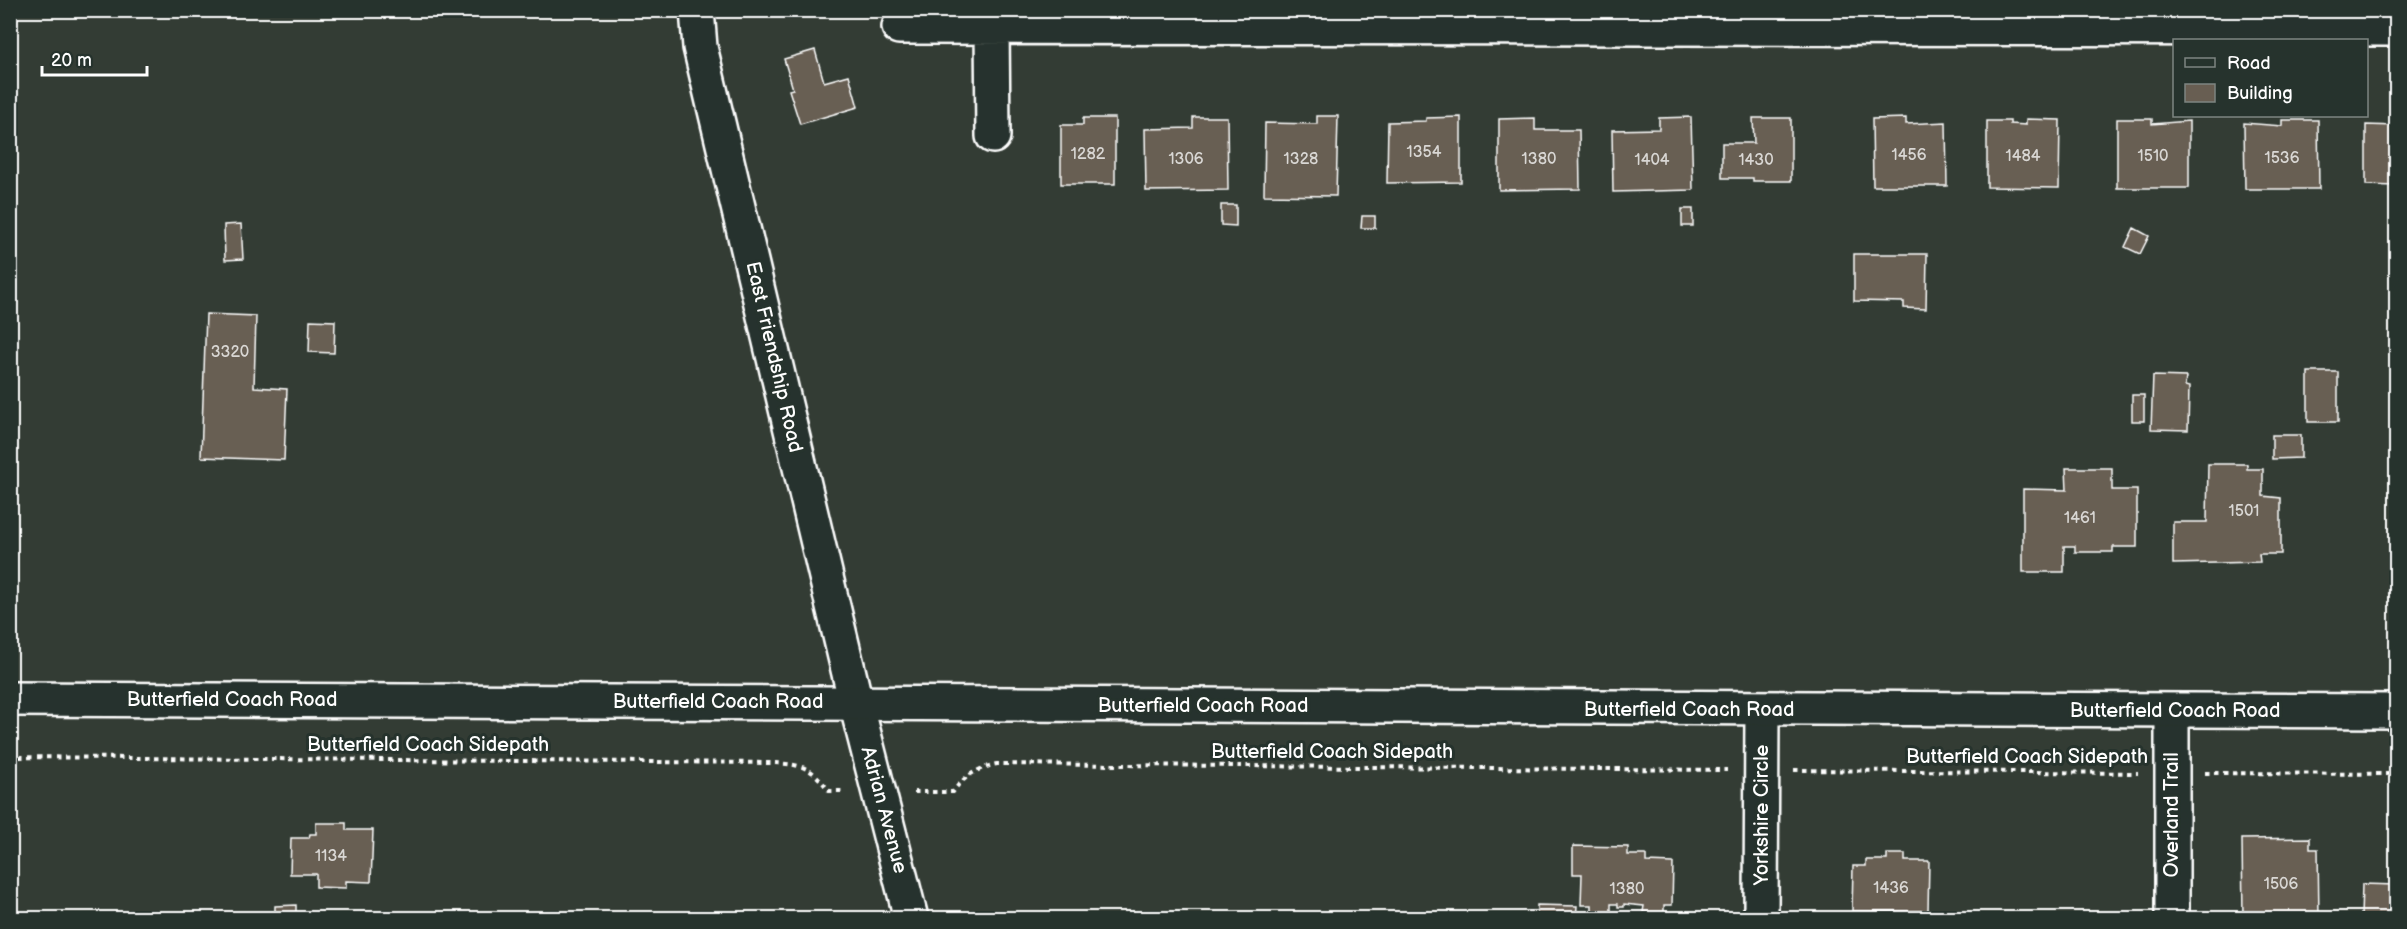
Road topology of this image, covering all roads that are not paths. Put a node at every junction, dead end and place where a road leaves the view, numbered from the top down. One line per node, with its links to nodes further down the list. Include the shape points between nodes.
1 (697, 10): 10 (street, East Friendship Road, via 700,47)
2 (1387, 19): 3 (street); 6 (street)
3 (1787, 19): 4 (street)
4 (2189, 20): 7 (street)
5 (899, 27): 6 (street)
6 (992, 27): 8 (street)
7 (2397, 29)
8 (993, 136)
9 (10, 699): 10 (street, Butterfield Coach Road)
10 (856, 703): 11 (street, Butterfield Coach Road); 14 (street, Adrian Avenue)
11 (1762, 711): 12 (street, Butterfield Coach Road); 15 (street, Yorkshire Circle)
12 (2172, 711): 13 (street, Butterfield Coach Road); 16 (street, Overland Trail)
13 (2397, 711)
14 (911, 918)
15 (1761, 918)
16 (2172, 918)

